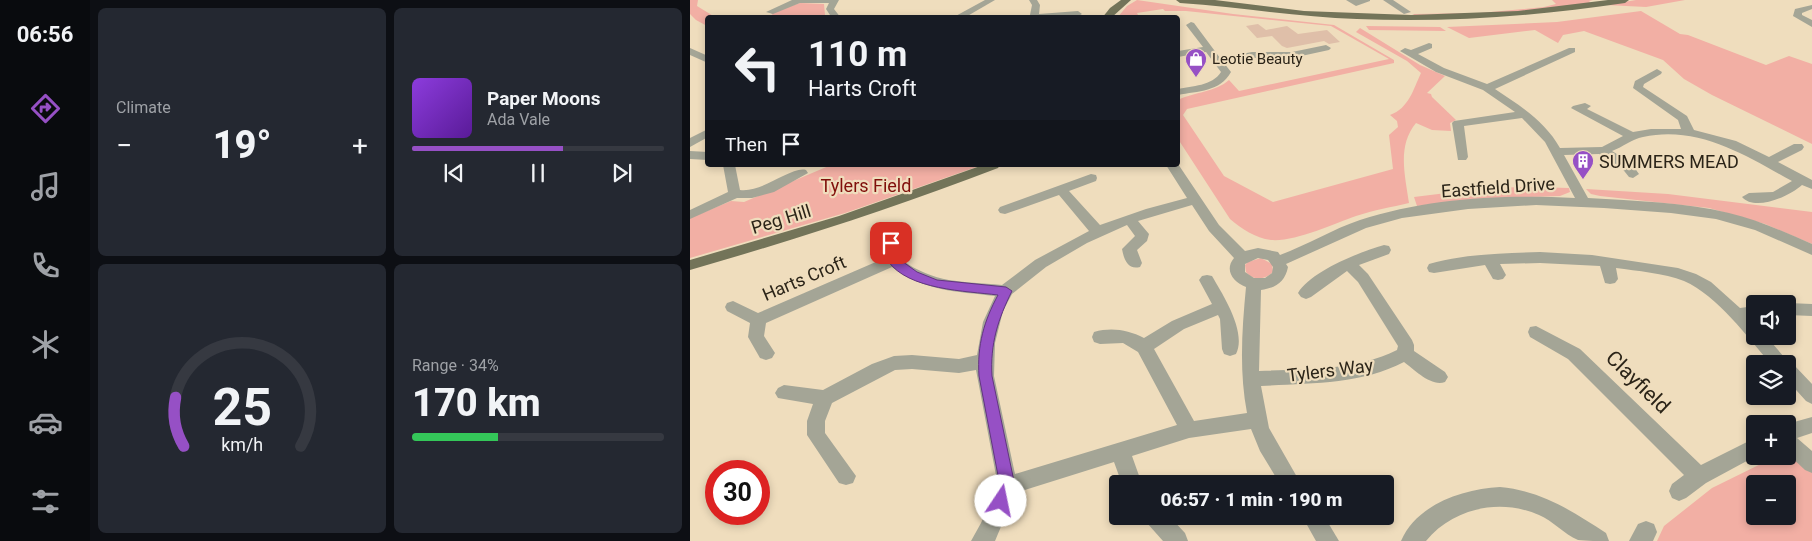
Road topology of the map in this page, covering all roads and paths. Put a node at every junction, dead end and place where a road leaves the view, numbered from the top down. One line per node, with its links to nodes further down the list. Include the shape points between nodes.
1 (799, 0): 2 (street); 14 (street)
2 (835, 0): 17 (street, via 830,9)
3 (991, 0): 18 (street)
4 (1032, 0): 19 (street, via 1036,5)
5 (1127, 0): 21 (main road)
6 (1180, 0): 11 (main road)
7 (1197, 0): 11 (main road)
8 (1350, 0): 12 (street)
9 (1387, 0): 15 (street)
10 (1620, 0): 11 (main road, via 1536,13 1452,18 1353,16)
11 (1211, 1)
12 (1366, 1)
13 (1806, 4): 22 (street, via 1798,11 1798,16)
14 (770, 12)
15 (1407, 12)
16 (1078, 14): 20 (street)
17 (835, 15)
18 (962, 15)
19 (1032, 15)
20 (1062, 15)
21 (1108, 15)
22 (1812, 24)
23 (1191, 25): 25 (street)
24 (1429, 46): 33 (street, via 1408,53 1440,70)
25 (1208, 48): 29 (street); 31 (street)
26 (1326, 48): 31 (street, via 1292,55 1252,55)
27 (1573, 49): 33 (street)
28 (690, 51): 30 (street)
29 (1180, 54)
30 (705, 58)
31 (1219, 61): 34 (street, via 1226,72 1219,81)
32 (1657, 72): 37 (street, via 1639,83 1638,88 1684,118)
33 (1487, 88): 36 (street)
34 (1180, 91)
35 (1585, 106): 39 (street, via 1577,108)
36 (1525, 114): 43 (street); 46 (street, via 1458,123)
37 (1689, 133): 39 (street, via 1660,131); 47 (street, via 1727,142)
38 (705, 134): 40 (street)
39 (1632, 136): 42 (street, via 1616,146)
40 (690, 143)
41 (1798, 147): 47 (street)
42 (1601, 150): 43 (street); 52 (street, via 1626,164)
43 (1557, 151): 59 (street)
44 (690, 155): 45 (street)
45 (705, 156)
46 (1462, 158)
47 (1768, 162): 54 (street)
48 (730, 167): 56 (street)
49 (988, 167): 74 (main road, Peg Hill, via 836,221)
50 (1173, 167): 58 (street)
51 (802, 173): 56 (street, via 760,192 747,196)
52 (1634, 174)
53 (1091, 178): 55 (street)
54 (1806, 182): 57 (street, via 1776,197)
55 (1062, 189): 60 (street); 63 (street)
56 (735, 194): 61 (street)
57 (1749, 197)
58 (1195, 200): 62 (street); 67 (street, via 1220,236)
59 (1583, 201): 66 (street, Eastfield Drive, via 1656,207 1728,218 1773,232); 70 (street, Eastfield Drive, via 1468,205 1390,217 1366,223)
60 (1002, 210)
61 (690, 215)
62 (1130, 220): 63 (street); 72 (street, via 1142,234 1142,238 1129,249)
63 (1098, 232): 80 (street, via 1059,251)
64 (891, 243): 69 (street)
65 (1384, 250): 73 (street)
66 (1812, 250)
67 (1243, 258): 70 (street, via 1258,253 1273,256); 79 (street, via 1238,262 1237,273)
68 (1490, 260): 71 (street, via 1555,256); 75 (street); 76 (street)
69 (893, 261): 80 (street, via 936,284); 88 (street, Harts Croft)
70 (1278, 261): 79 (street, via 1281,272 1277,278)
71 (1607, 262): 77 (street); 87 (street, via 1679,274 1697,281)
72 (1135, 263)
73 (1348, 263): 81 (street); 96 (street, via 1363,278 1406,345)
74 (690, 265)
75 (1434, 268)
76 (1498, 275)
77 (1610, 279)
78 (1207, 280): 83 (street)
79 (1254, 284): 100 (street)
80 (1006, 291): 98 (street, via 986,340)
81 (1306, 293)
82 (733, 307): 88 (street, Harts Croft)
83 (1221, 307): 93 (street, via 1178,325); 94 (street, via 1228,320)
84 (1796, 309): 85 (street)
85 (1812, 310)
86 (1746, 313): 87 (street)
87 (1736, 315): 89 (street)
88 (758, 320): 95 (street, Harts Croft, via 756,337)
89 (1746, 326)
90 (1536, 332): 116 (street, Clayfield, via 1574,354)
91 (1100, 337): 93 (street, via 1121,336)
92 (1764, 345): 97 (street)
93 (1144, 347): 107 (street)
94 (1230, 349)
95 (766, 353)
96 (1405, 354): 99 (street); 100 (street, Tylers Way, via 1357,370)
97 (1774, 355)
98 (984, 361): 104 (street, via 959,366 894,363); 117 (street)
99 (1439, 377)
100 (1252, 378): 105 (street)
101 (1796, 379): 103 (street)
102 (784, 393): 104 (street)
103 (1812, 396)
104 (824, 398): 115 (street, via 816,422 816,435)
105 (1257, 420): 107 (street); 114 (street)
106 (1812, 425): 108 (street)
107 (1189, 430): 110 (street)
108 (1796, 430)
109 (1796, 449): 112 (street)
110 (1120, 450): 113 (street); 117 (street)
111 (1746, 452): 116 (street)
112 (1812, 464)
113 (1129, 475)
114 (1286, 475)
115 (846, 476)
116 (1699, 476): 118 (street)
117 (1008, 486): 121 (street)
118 (1679, 490)
119 (1162, 525): 122 (street)
120 (1318, 525): 123 (street)
121 (982, 541)
122 (1177, 541)
123 (1328, 541)
124 (1412, 541): 125 (street, via 1443,512 1470,500 1498,496 1523,499 1548,508)
125 (1598, 541)

